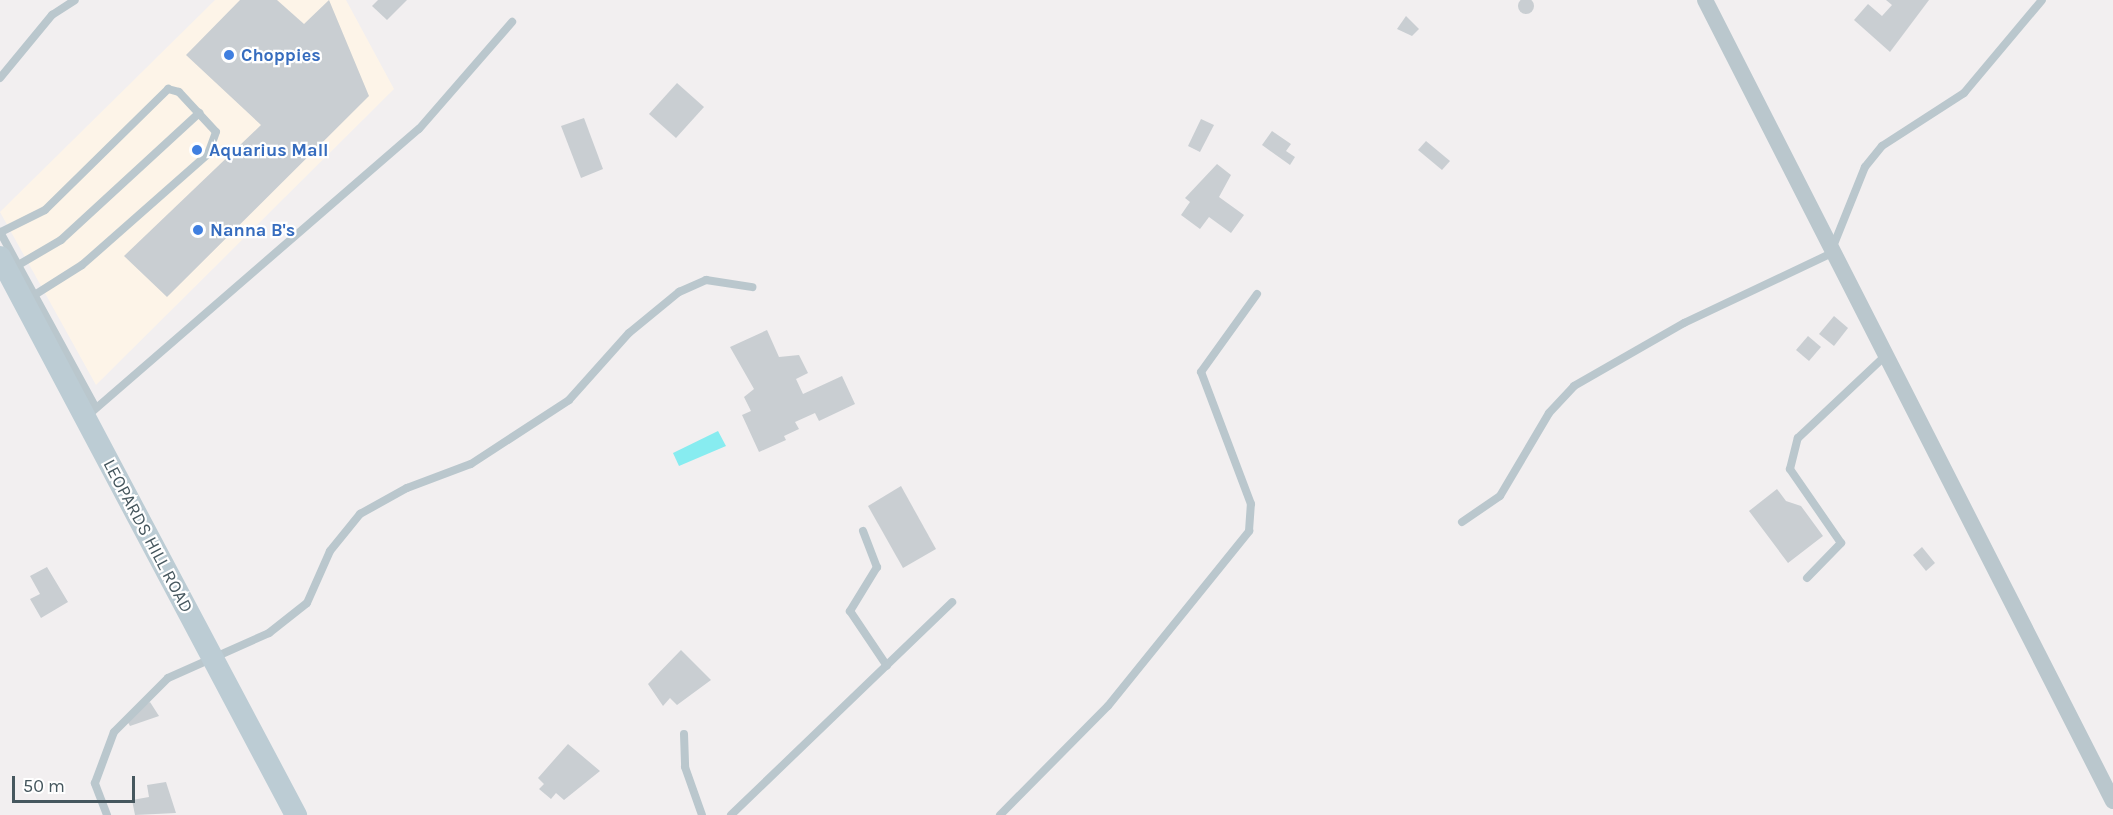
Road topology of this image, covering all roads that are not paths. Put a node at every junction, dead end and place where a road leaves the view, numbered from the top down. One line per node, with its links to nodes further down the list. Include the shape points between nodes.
1 (75, 0): 5 (lane, via 52,15)
2 (1705, 0): 8 (street)
3 (2042, 0): 8 (lane, via 1964,93 1882,146 1865,167)
4 (512, 22): 14 (lane, via 419,129)
5 (0, 78)
6 (198, 113): 7 (lane, via 179,92 168,89 45,210); 9 (lane, via 61,240); 11 (lane, via 216,132 208,153 82,265)
7 (0, 232): 9 (lane)
8 (1830, 254): 13 (street); 15 (lane, via 1684,323 1574,386 1550,413 1500,496)
9 (10, 260): 11 (lane); 14 (main road, LEOPARDS HILL ROAD)
10 (752, 287): 19 (lane, via 706,280 679,292 628,333 569,400 471,464 407,488 360,514 330,551 308,603 269,633)
11 (36, 294): 14 (lane)
12 (1257, 294): 27 (lane, via 1201,372 1251,504 1249,531 1108,706)
13 (1884, 357): 17 (lane, via 1798,438 1790,470 1841,543); 22 (street, via 2011,593)
14 (91, 412): 19 (main road, LEOPARDS HILL ROAD)
15 (1462, 522)
16 (863, 531): 20 (lane, via 877,567 850,610)
17 (1807, 578)
18 (952, 602): 20 (lane)
19 (212, 658): 23 (lane, via 168,678 114,732 95,783); 24 (main road, LEOPARDS HILL ROAD)
20 (887, 666): 26 (lane)
21 (684, 734): 25 (lane, via 685,767)
22 (2113, 801)
23 (108, 815)
24 (296, 815)
25 (702, 815)
26 (731, 815)
27 (1000, 815)

